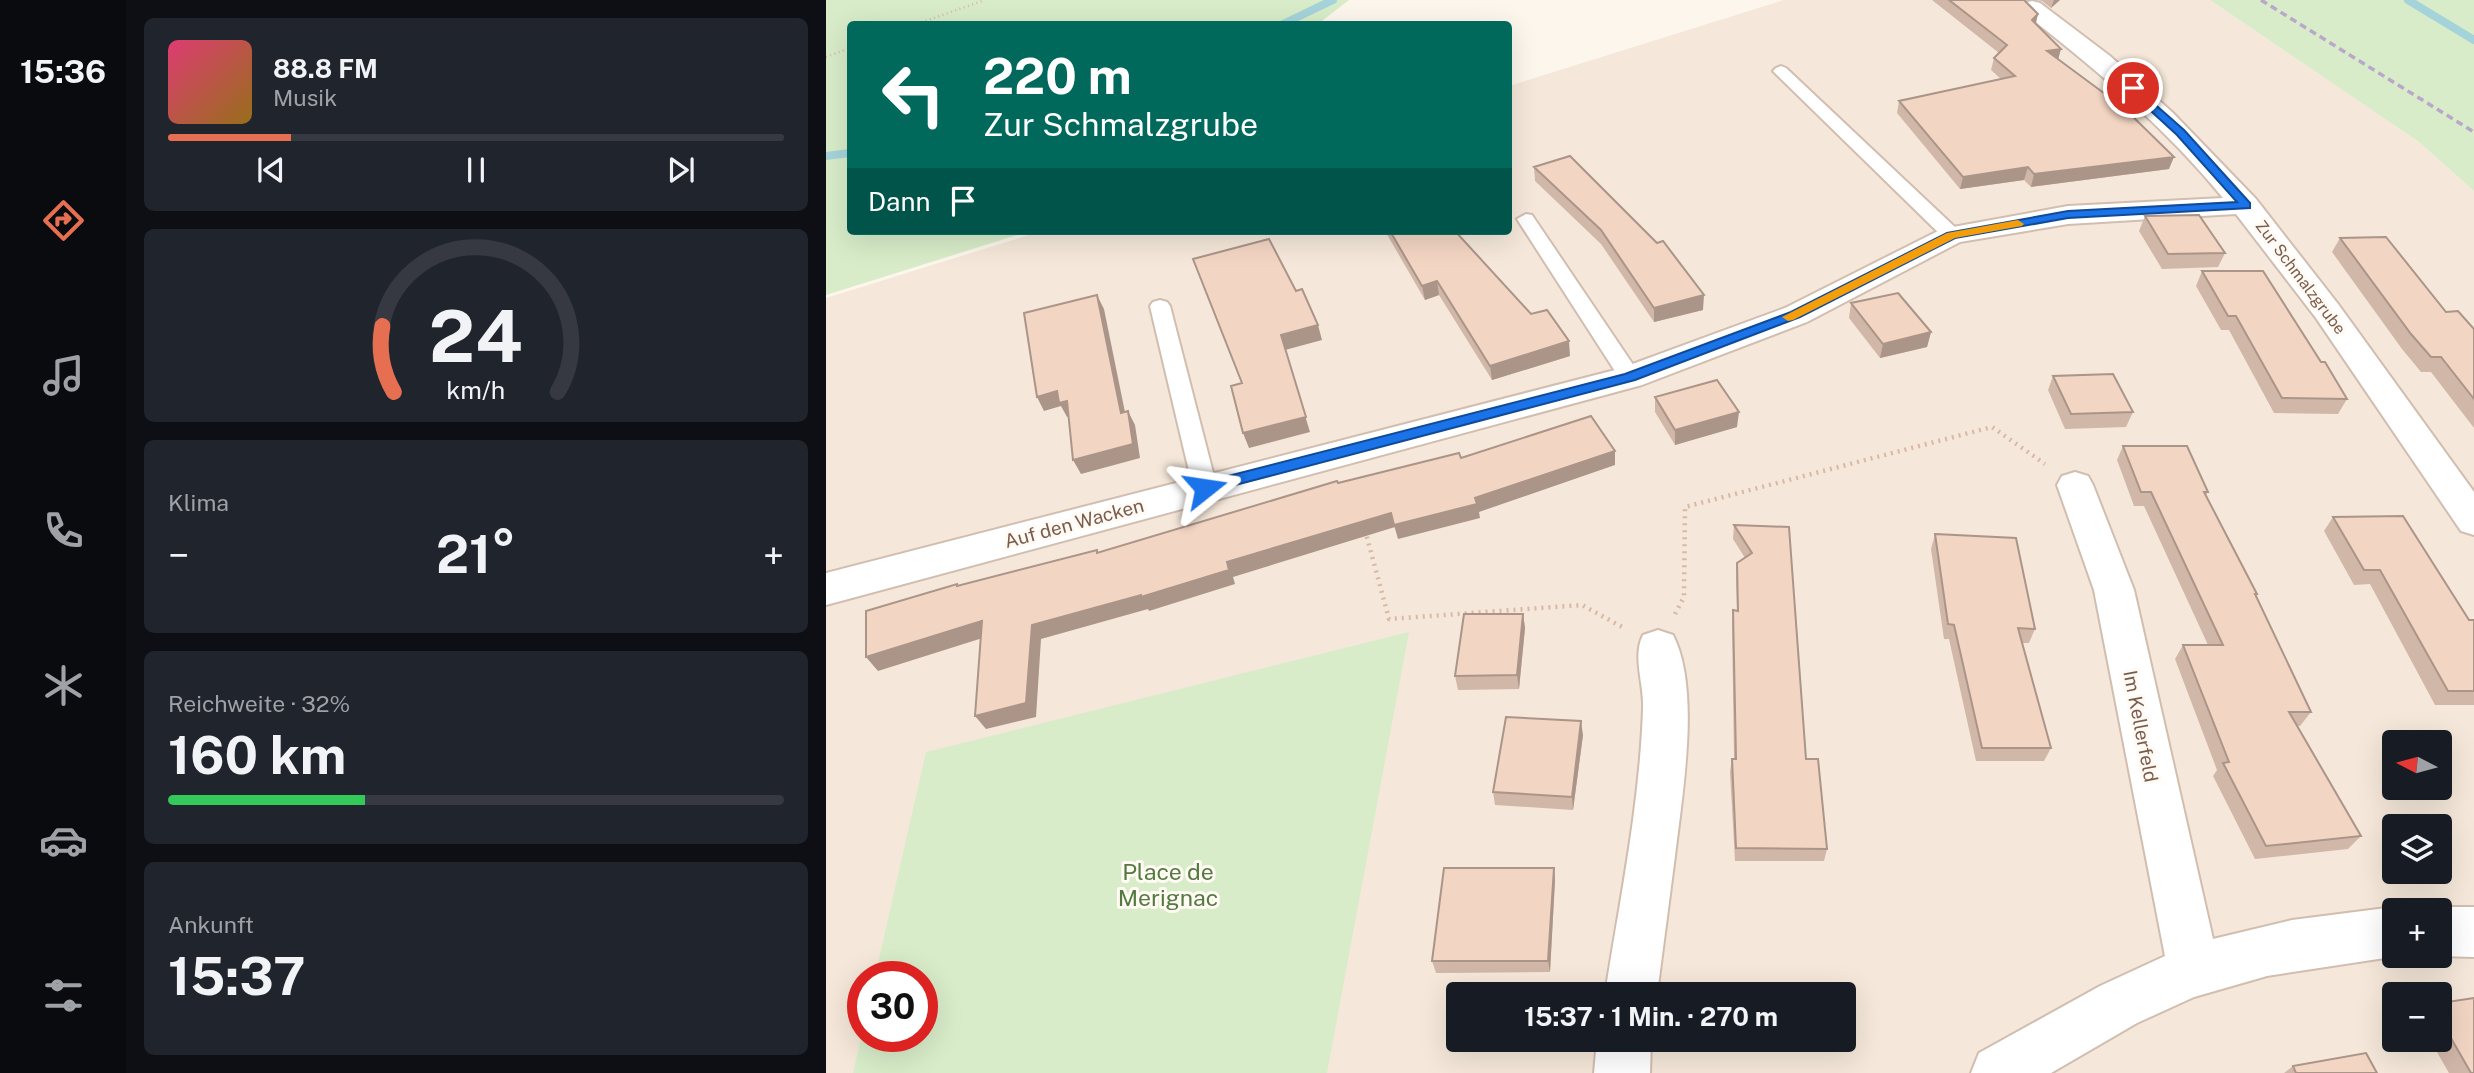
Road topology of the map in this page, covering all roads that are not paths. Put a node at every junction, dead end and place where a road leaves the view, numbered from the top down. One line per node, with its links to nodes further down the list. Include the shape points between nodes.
1 (2032, 8): 3 (street, Zur Schmalzgrube, via 2105,64 2181,132)
2 (1781, 71): 5 (lane)
3 (2246, 205): 5 (street, Auf den Wacken, via 2068,215); 10 (street, Zur Schmalzgrube)
4 (1526, 219): 7 (lane)
5 (1952, 235): 7 (street, Auf den Wacken, via 1796,315)
6 (1160, 306): 9 (lane)
7 (1630, 377): 9 (street, Auf den Wacken)
8 (2075, 485): 16 (street, Im Kellerfeld, via 2114,590)
9 (1205, 488): 11 (street, Auf den Wacken)
10 (2474, 521)
11 (826, 589)
12 (1658, 646): 17 (street, via 1665,702 1664,762)
13 (2452, 932): 14 (street)
14 (2474, 932)
15 (2382, 934): 16 (street, via 2306,942)
16 (2194, 971): 20 (street, via 2119,1003)
17 (1633, 982)
18 (1623, 1052): 19 (street)
19 (1622, 1073)
20 (1999, 1073)

